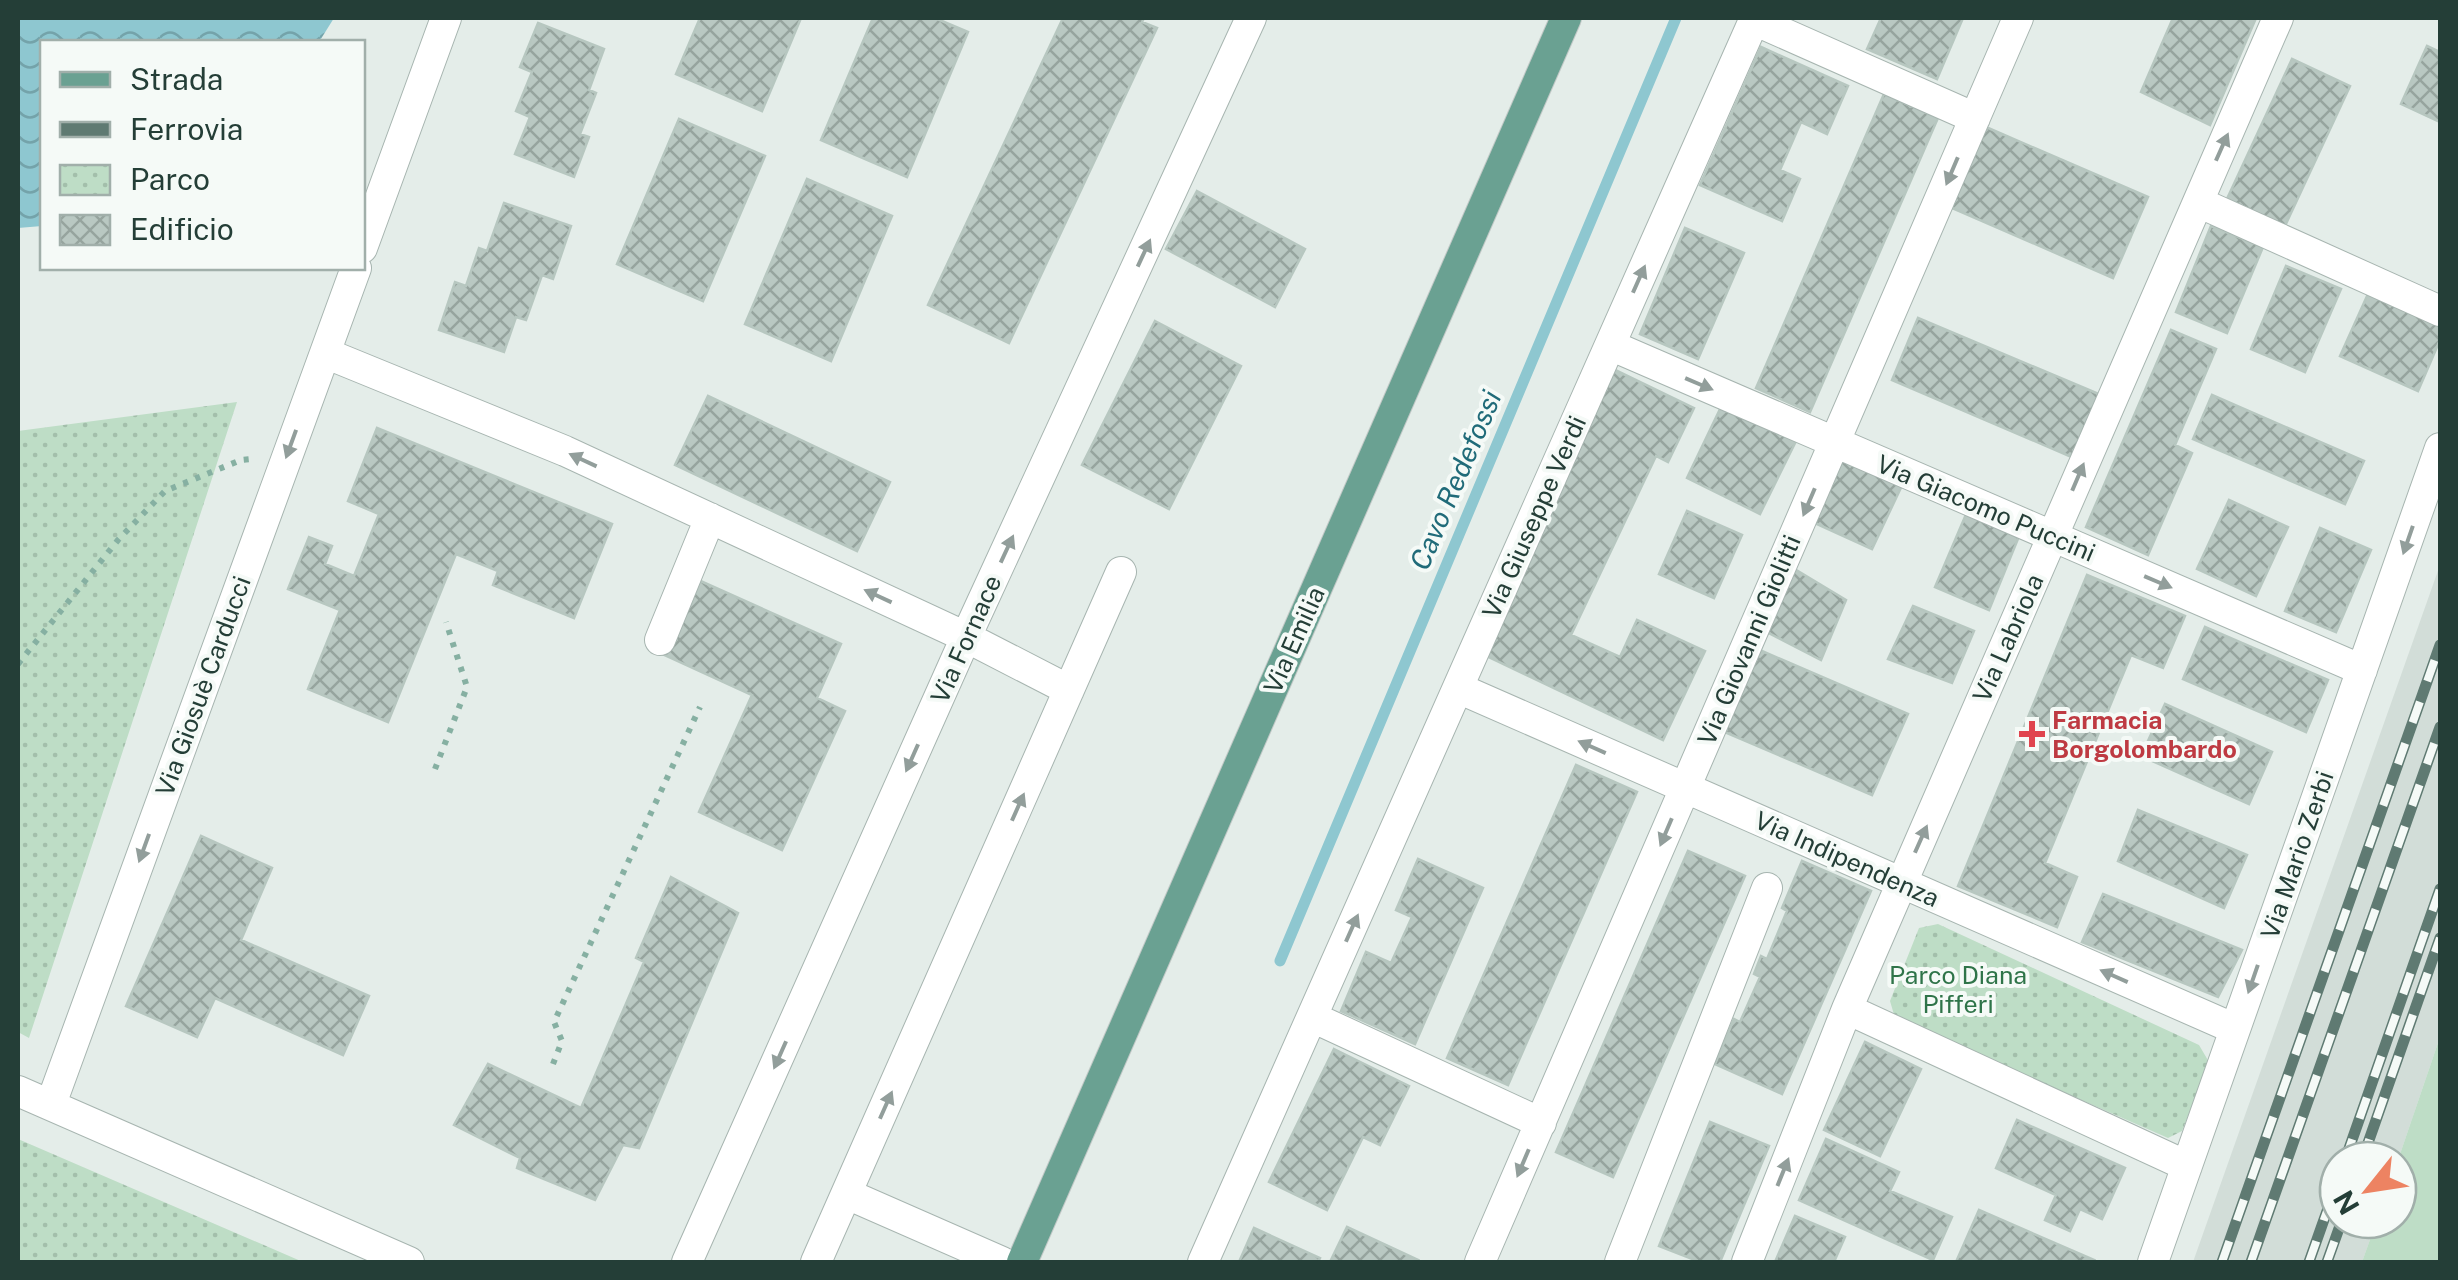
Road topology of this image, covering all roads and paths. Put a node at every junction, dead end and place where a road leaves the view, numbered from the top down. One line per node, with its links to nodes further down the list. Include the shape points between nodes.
1 (446, 18): 9 (street)
2 (1251, 18): 21 (street, Via Fornace, one-way to 2)
3 (1566, 18): 45 (main road, Via Emilia)
4 (2018, 18): 7 (street, Via Giovanni Giolitti)
5 (2278, 18): 8 (street, Via Labriola, one-way to 5)
6 (1754, 19): 7 (street); 12 (street, Via Giuseppe Verdi, one-way to 6)
7 (1975, 118): 14 (street, Via Giovanni Giolitti, one-way to 14)
8 (2198, 202): 11 (street); 18 (street, Via Labriola, one-way to 8)
9 (365, 240)
10 (355, 270): 13 (street, Via Giosuè Carducci)
11 (2440, 311)
12 (1610, 345): 14 (street, Via Giacomo Puccini, one-way to 14); 25 (street, Via Giuseppe Verdi)
13 (325, 353): 16 (street, Via Giosuè Carducci, one-way to 16); 17 (street, one-way to 13)
14 (1834, 442): 18 (street, Via Giacomo Puccini); 29 (street, Via Giovanni Giolitti, one-way to 29)
15 (2440, 448): 24 (street, Via Mario Zerbi, one-way to 24)
16 (287, 456): 23 (path, via 241,460 165,491); 37 (street, Via Giosuè Carducci, one-way to 37)
17 (710, 518): 21 (street, one-way to 17); 22 (street)
18 (2052, 536): 24 (street, Via Giacomo Puccini, one-way to 24); 30 (street, Via Labriola, one-way to 18)
19 (1122, 572): 26 (street)
20 (446, 622): 28 (path, via 467,688)
21 (966, 637): 26 (street); 42 (street, Via Fornace, one-way to 42)
22 (660, 640)
23 (18, 664)
24 (2362, 670): 34 (street, Via Mario Zerbi, one-way to 34)
25 (1458, 688): 29 (street, Via Indipendenza, one-way to 25); 33 (street, Via Giuseppe Verdi, one-way to 25)
26 (1069, 690): 40 (street, one-way to 26)
27 (700, 707): 35 (path, via 554,1022 562,1041)
28 (436, 769)
29 (1686, 788): 30 (street, Via Indipendenza); 38 (street, Via Giovanni Giolitti, one-way to 38)
30 (1902, 883): 32 (street, Via Labriola); 34 (street, Via Indipendenza, one-way to 30)
31 (1767, 888): 48 (street)
32 (1847, 1009): 39 (street); 49 (street, Via Labriola, one-way to 32)
33 (1312, 1017): 38 (street); 46 (street, Via Giuseppe Verdi)
34 (2235, 1029): 39 (street, Via Mario Zerbi)
35 (552, 1064)
36 (18, 1091): 37 (street)
37 (52, 1104): 41 (street)
38 (1540, 1123): 47 (street, Via Giovanni Giolitti, one-way to 47)
39 (2187, 1166): 50 (street, Via Mario Zerbi)
40 (847, 1194): 43 (street); 44 (street)
41 (409, 1262)
42 (687, 1262)
43 (816, 1262)
44 (1002, 1262)
45 (1022, 1262)
46 (1203, 1262)
47 (1480, 1262)
48 (1620, 1262)
49 (1747, 1262)
50 (2153, 1262)

